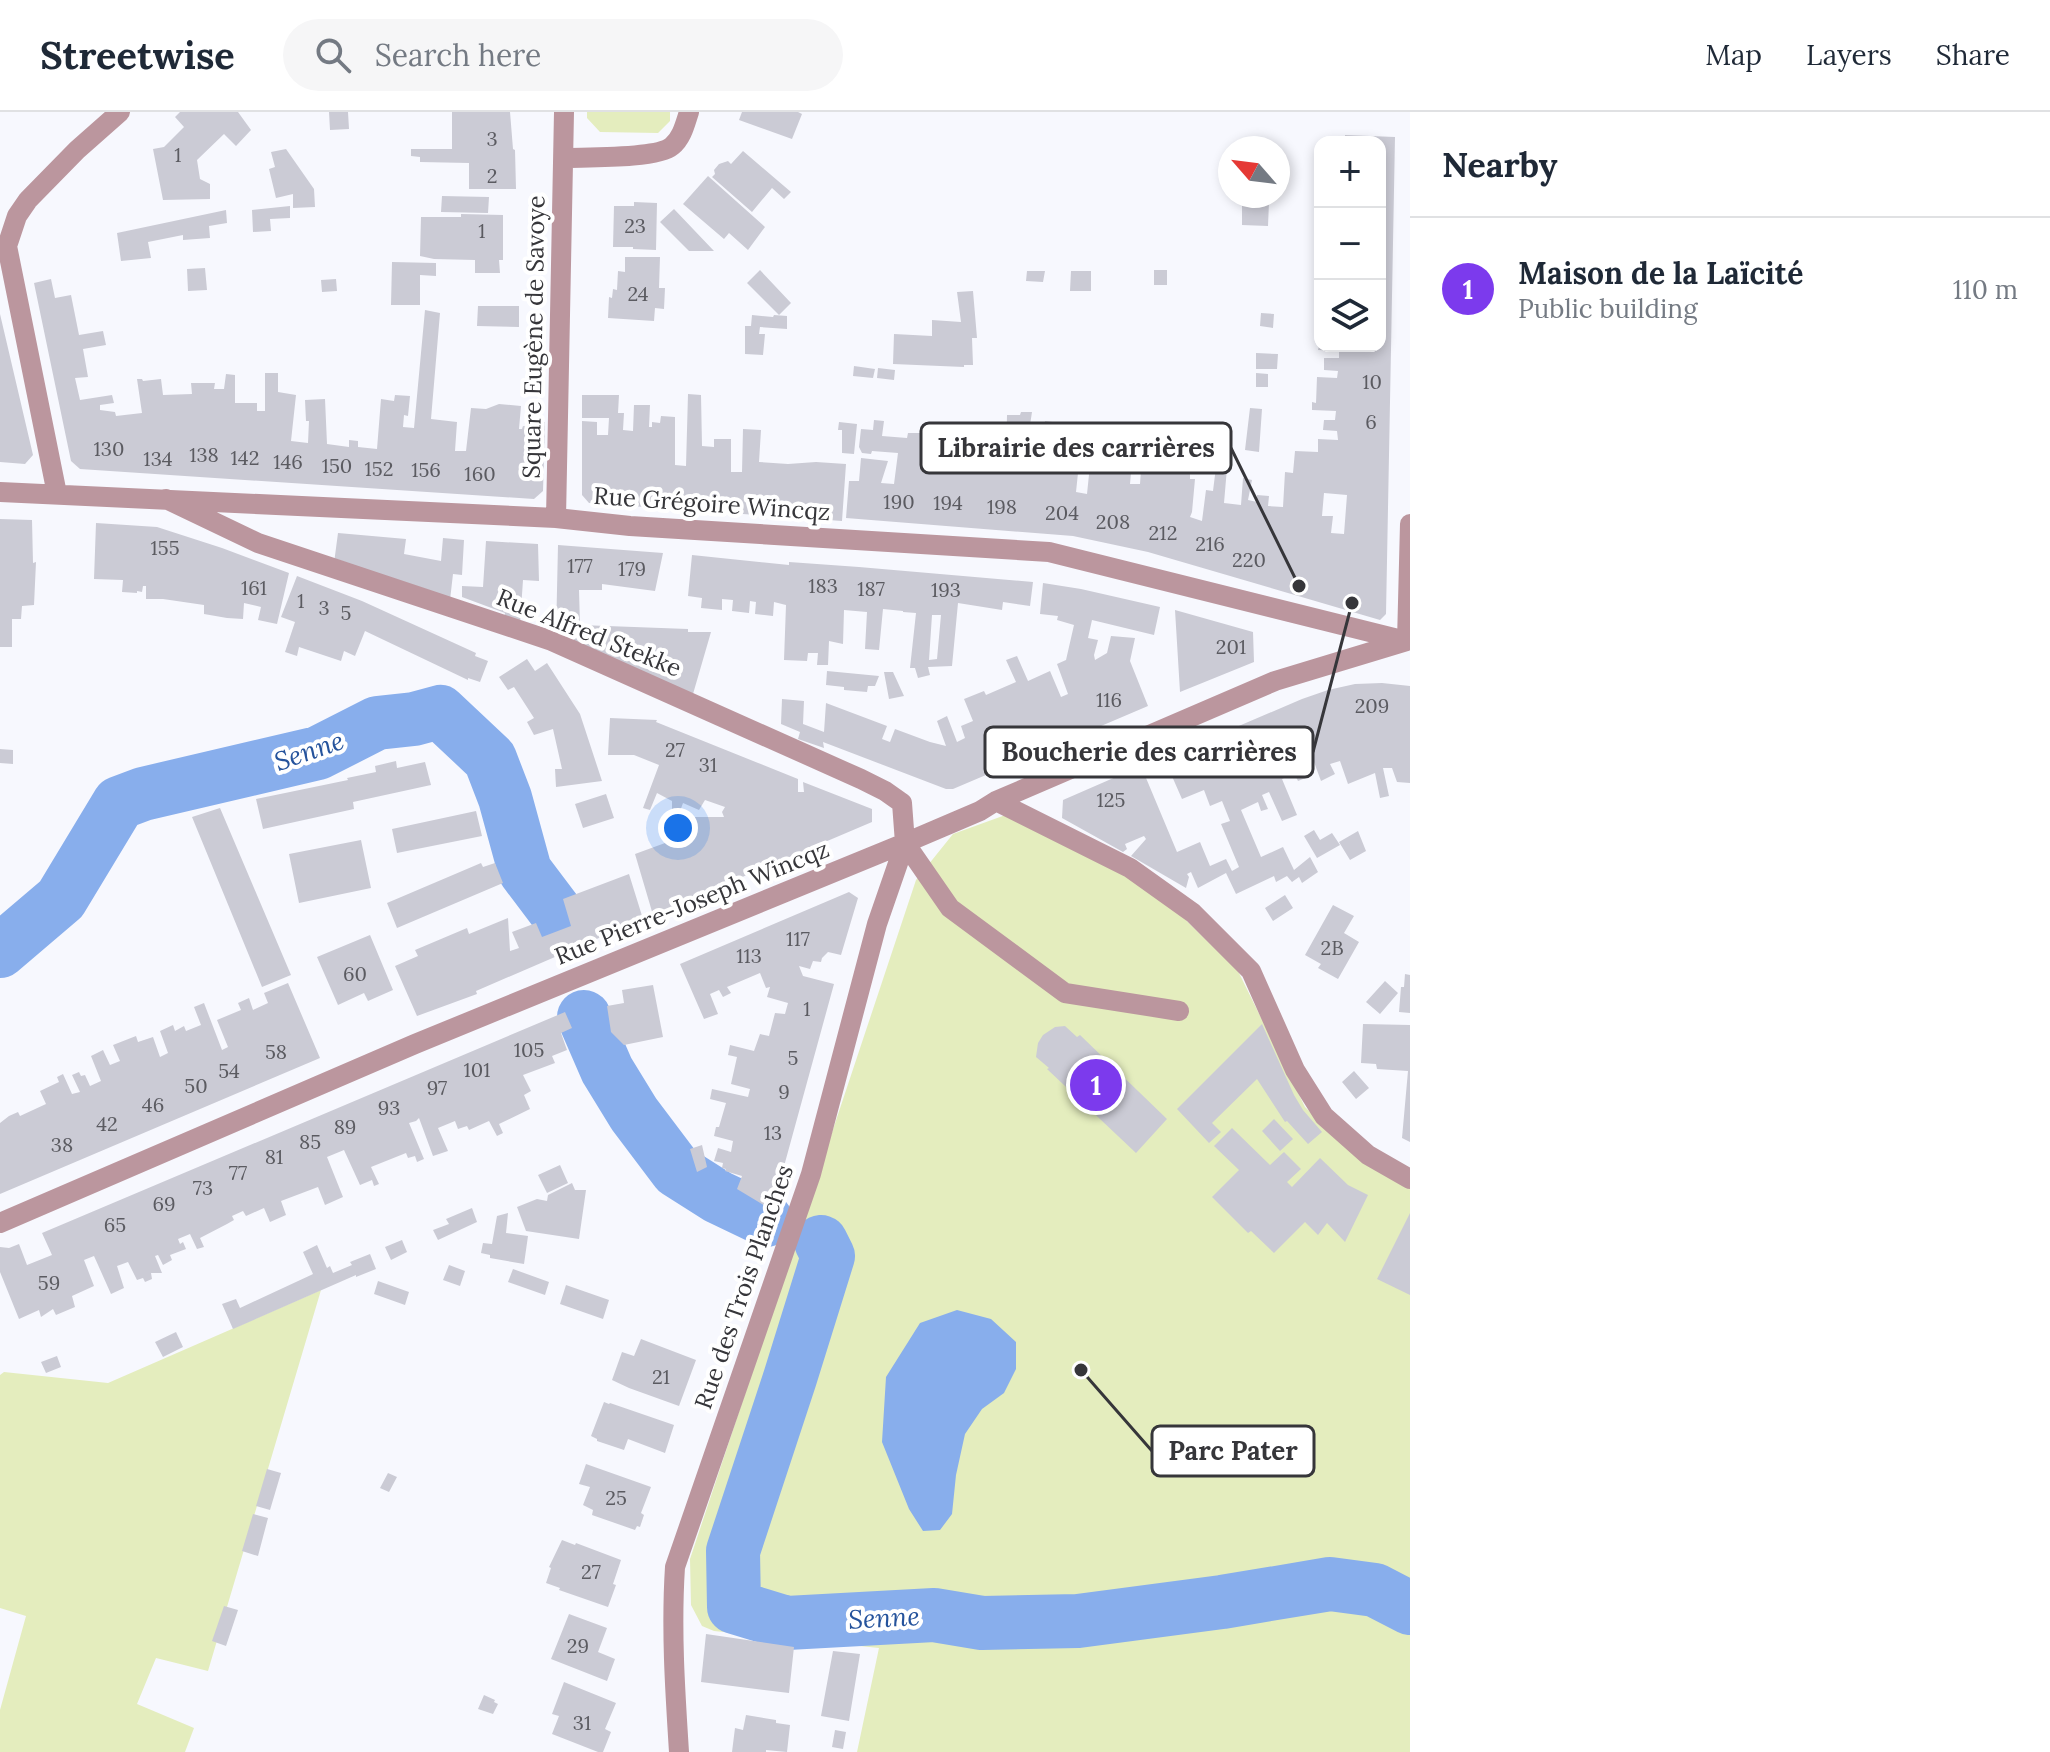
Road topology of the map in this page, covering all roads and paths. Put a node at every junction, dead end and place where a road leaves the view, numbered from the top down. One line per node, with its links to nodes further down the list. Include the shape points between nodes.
1 (120, 112): 6 (street, via 28,200 7,246)
2 (564, 112): 4 (street, Square Eugène de Savoye)
3 (689, 112): 4 (street, via 671,147 656,154)
4 (564, 158): 8 (street, Square Eugène de Savoye)
5 (0, 492): 6 (street, Rue Grégoire Wincqz)
6 (57, 494): 7 (street, Rue Grégoire Wincqz)
7 (166, 499): 8 (street, Rue Grégoire Wincqz); 12 (street, Rue Alfred Stekke, via 258,543 552,641 861,779 902,803)
8 (556, 518): 10 (street, Rue Grégoire Wincqz, via 1049,552)
9 (1410, 524): 10 (street)
10 (1409, 641): 11 (street, Rue Pierre-Joseph Wincqz, via 1275,681)
11 (996, 801): 12 (street, Rue Pierre-Joseph Wincqz); 14 (street, via 1130,868 1193,913 1251,971 1295,1070 1324,1116 1368,1155)
12 (905, 843): 13 (street, via 950,908 1065,993); 15 (street, Rue Pierre-Joseph Wincqz, via 415,1044); 16 (street, Rue des Trois Planches, via 877,924 811,1174 675,1567)
13 (1179, 1011)
14 (1410, 1179)
15 (0, 1223)
16 (679, 1752)

